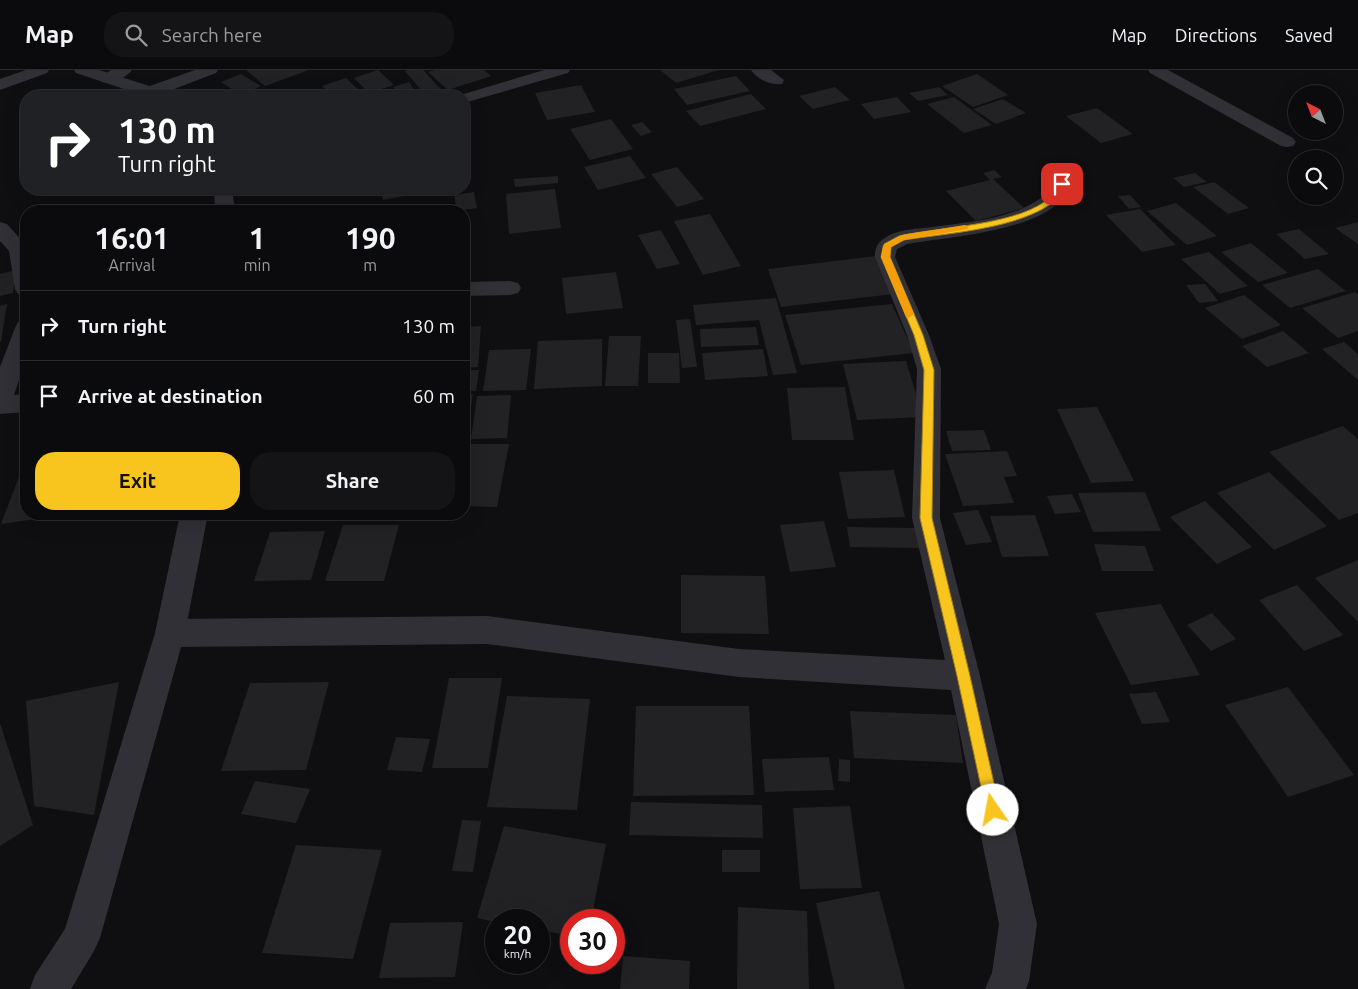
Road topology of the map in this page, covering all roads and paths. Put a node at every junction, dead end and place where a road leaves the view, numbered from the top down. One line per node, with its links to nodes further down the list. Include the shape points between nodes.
1 (41, 70): 10 (street)
2 (82, 70): 8 (street)
3 (124, 70): 8 (street)
4 (210, 70): 12 (street)
5 (562, 70): 13 (street)
6 (759, 70): 9 (street)
7 (1156, 70): 14 (street)
8 (108, 78): 11 (street)
9 (776, 80)
10 (0, 85)
11 (141, 90)
12 (162, 90)
13 (470, 96)
14 (1287, 142)
15 (1065, 170): 26 (street, via 1054,198 1038,208 1005,221 902,238 887,246 885,257 929,370 926,518)
16 (0, 228): 17 (street)
17 (20, 256)
18 (510, 288): 19 (street)
19 (470, 289)
20 (20, 344): 21 (street)
21 (0, 399)
22 (20, 404): 23 (street)
23 (0, 406)
24 (193, 520): 25 (street)
25 (170, 633): 26 (street, via 487,630 739,663); 27 (street, via 81,938)
26 (964, 676): 28 (street, via 1018,924 1010,981)
27 (49, 989)
28 (1004, 989)

